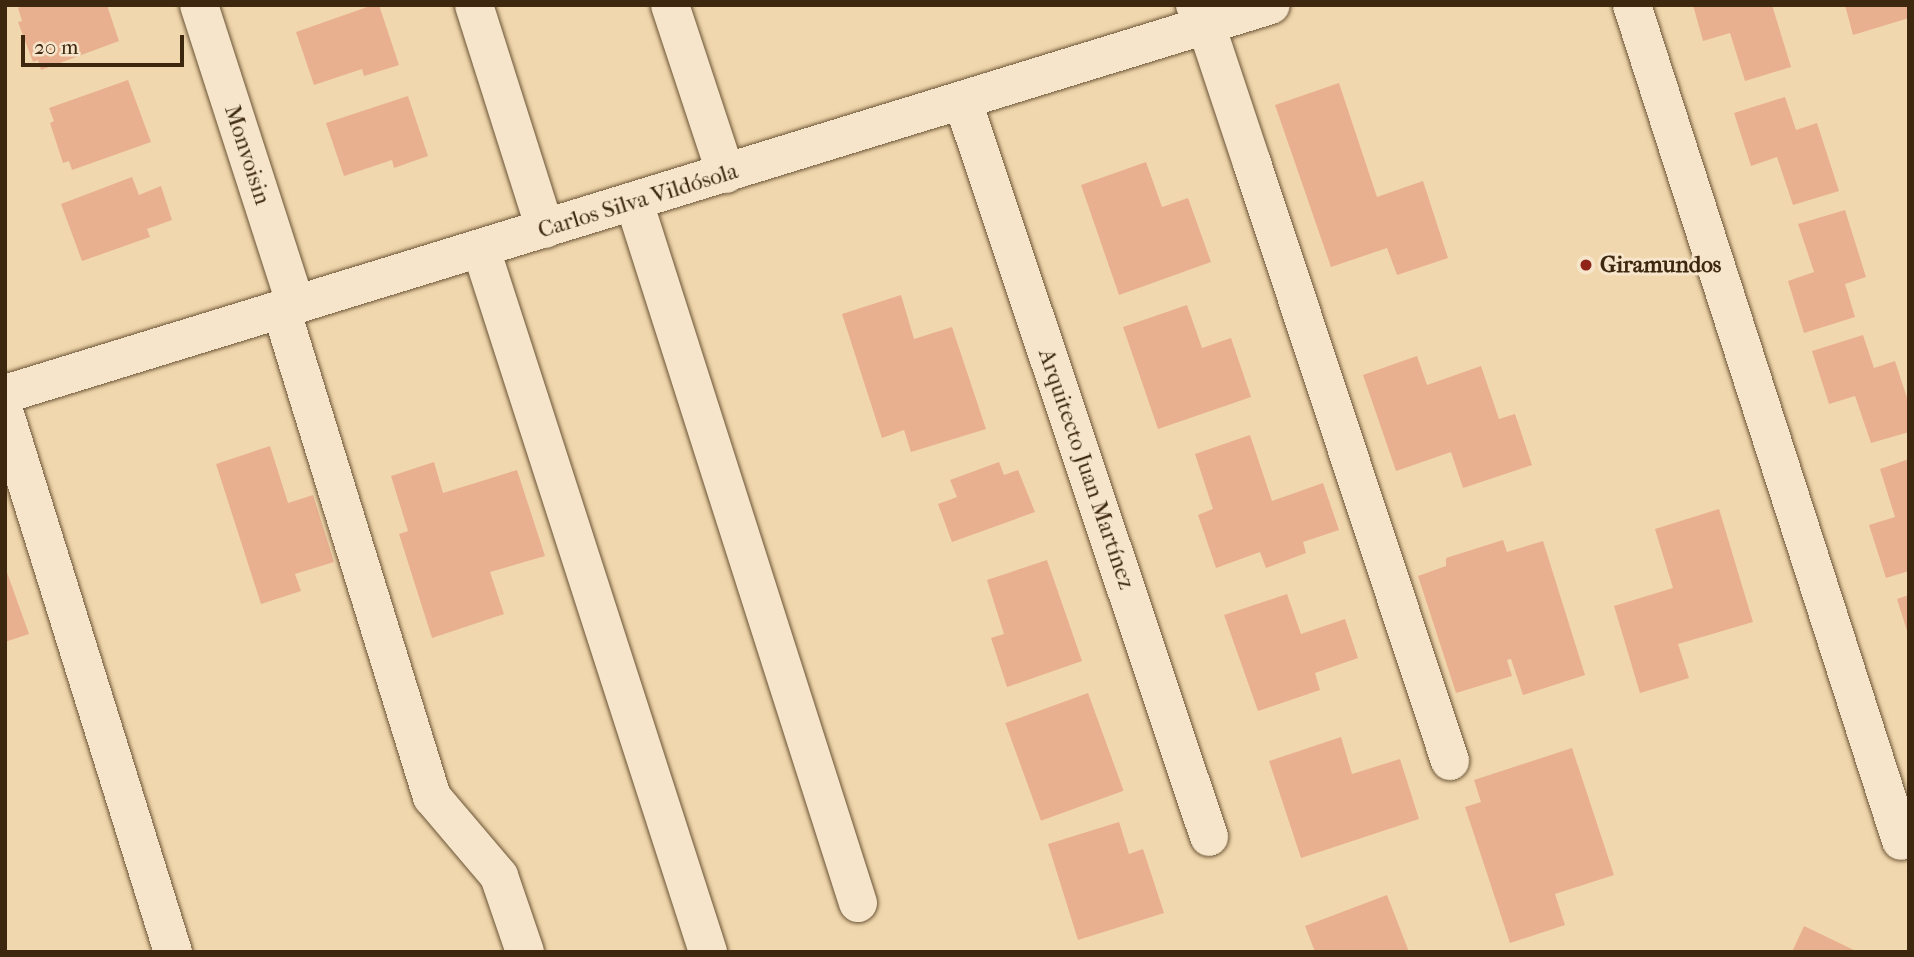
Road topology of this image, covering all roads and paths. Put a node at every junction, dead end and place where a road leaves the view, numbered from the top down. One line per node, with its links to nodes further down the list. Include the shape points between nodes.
1 (199, 5): 12 (street, Monvoisin)
2 (474, 5): 10 (street)
3 (670, 5): 8 (street)
4 (1271, 5): 6 (street, Carlos Silva Vildósola)
5 (1632, 5): 17 (street)
6 (1200, 15): 7 (street, Carlos Silva Vildósola); 15 (street)
7 (963, 102): 8 (street, Carlos Silva Vildósola); 16 (street, Arquitecto Juan Martínez)
8 (726, 174): 9 (street, Carlos Silva Vildósola)
9 (635, 202): 10 (street, Carlos Silva Vildósola); 18 (street)
10 (545, 229): 11 (street, Carlos Silva Vildósola)
11 (481, 249): 12 (street, Carlos Silva Vildósola); 21 (street)
12 (289, 307): 13 (street, Carlos Silva Vildósola); 20 (street, Monvoisin, via 432,797 499,876)
13 (5, 394)
14 (5, 414): 19 (street)
15 (1450, 761)
16 (1209, 837)
17 (1900, 841)
18 (858, 902)
19 (173, 952)
20 (524, 952)
21 (708, 952)

